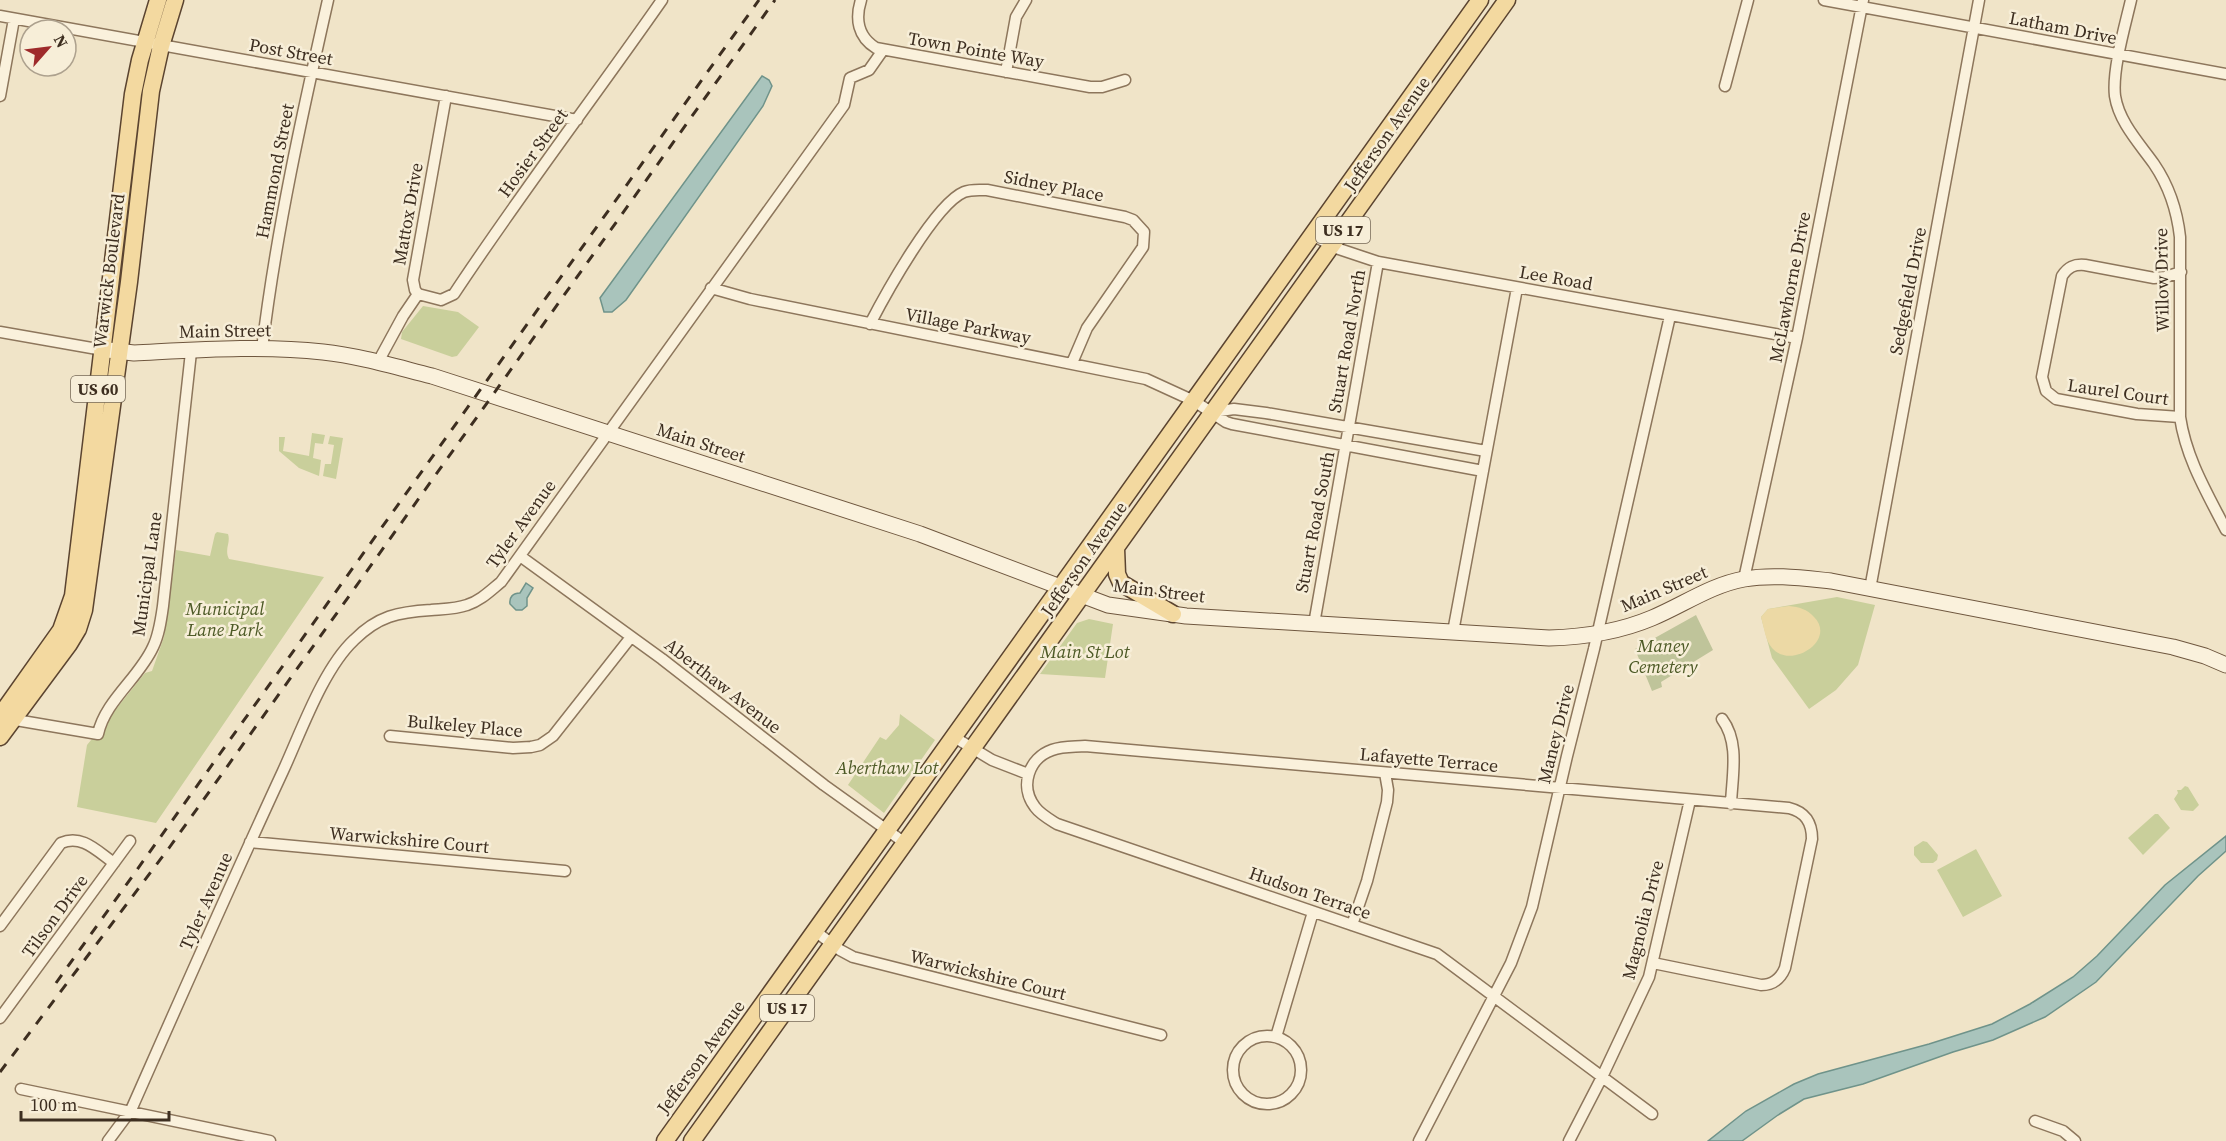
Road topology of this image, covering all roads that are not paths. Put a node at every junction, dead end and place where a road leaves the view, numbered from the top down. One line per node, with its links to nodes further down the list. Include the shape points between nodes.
1 (158, 0): 17 (main road, Warwick Boulevard / US 60)
2 (175, 0): 17 (main road, Warwick Boulevard / US 60)
3 (328, 0): 20 (street, Hammond Street)
4 (662, 0): 27 (street, Hosier Street)
5 (861, 0): 18 (street, Town Pointe Way, via 861,33 869,44)
6 (1026, 0): 21 (street, via 1016,17)
7 (1480, 0): 28 (main road, Jefferson Avenue / US 17)
8 (1507, 0): 29 (main road, Jefferson Avenue / US 17)
9 (1748, 0): 24 (street)
10 (1824, 0): 13 (street, Latham Drive)
11 (1979, 0): 16 (street, Sedgefield Drive)
12 (2131, 0): 19 (street, Willow Drive)
13 (1863, 4): 16 (street, Latham Drive); 38 (street, McLawhorne Drive)
14 (0, 16): 15 (street, Post Street)
15 (14, 19): 17 (street, Post Street); 25 (street)
16 (1973, 28): 19 (street, Latham Drive); 59 (street, Sedgefield Drive)
17 (153, 44): 20 (street, Post Street); 40 (main road, Warwick Boulevard / US 60, via 151,91)
18 (883, 50): 21 (street, Town Pointe Way); 32 (street, Tyler Avenue, via 868,70 850,78 844,105)
19 (2120, 55): 22 (street, Latham Drive); 31 (street, Willow Drive, via 2115,80 2117,103 2128,128 2170,193 2178,222)
20 (312, 72): 26 (street, Post Street); 39 (street, Hammond Street, via 269,293)
21 (1006, 72): 23 (street, Town Pointe Way, via 1090,87)
22 (2226, 74)
23 (1125, 80)
24 (1725, 86)
25 (0, 96)
26 (446, 96): 27 (street, Post Street); 34 (street, Mattox Drive, via 413,280)
27 (577, 120): 34 (street, Hosier Street, via 454,294 441,300)
28 (1312, 235): 29 (street, Lee Road); 44 (main road, Jefferson Avenue / US 17)
29 (1332, 245): 30 (street, Lee Road); 45 (main road, Jefferson Avenue / US 17)
30 (1378, 262): 33 (street, Lee Road); 48 (street, Stuart Road North)
31 (2181, 272): 46 (street, Willow Drive); 46 (street, Laurel Court, via 2154,278 2078,265 2066,270 2042,377 2046,391 2056,399 2137,414)
32 (711, 288): 36 (street, Village Parkway); 49 (street, Tyler Avenue)
33 (1517, 288): 35 (street, Lee Road); 52 (street)
34 (418, 294): 42 (street)
35 (1670, 316): 38 (street, Lee Road); 64 (street, Maney Drive)
36 (870, 324): 43 (street, Village Parkway); 43 (street, Sidney Place, via 902,267 935,220 964,192 987,190 1133,220 1144,232 1143,247 1094,317)
37 (0, 332): 40 (street, Main Street)
38 (1797, 338): 57 (street, McLawhorne Drive)
39 (262, 349): 41 (main road, Main Street); 42 (main road, Main Street, via 325,352)
40 (111, 351): 41 (main road, Main Street); 67 (main road, Warwick Boulevard / US 60, via 92,569 84,610 69,644)
41 (191, 352): 67 (street, Municipal Lane, via 163,606 154,646 100,722 98,734)
42 (378, 362): 49 (main road, Main Street)
43 (1072, 363): 44 (street, Village Parkway, via 1146,379)
44 (1194, 401): 45 (street, Village Parkway); 58 (main road, Jefferson Avenue / US 17)
45 (1213, 412): 47 (street, via 1234,409); 50 (street, Village Parkway, via 1232,424); 55 (main road, Jefferson Avenue / US 17)
46 (2180, 417): 54 (street, Willow Drive, via 2191,461)
47 (1302, 419): 48 (street); 50 (street)
48 (1350, 426): 51 (street, Stuart Road South); 52 (street)
49 (608, 434): 56 (street, Tyler Avenue); 58 (main road, Main Street, via 924,535)
50 (1297, 436): 51 (street, Village Parkway)
51 (1347, 446): 53 (street, Village Parkway); 62 (street, Stuart Road South)
52 (1486, 451): 53 (street)
53 (1483, 471): 63 (street)
54 (2226, 530)
55 (1116, 548): 60 (main road, Jefferson Avenue / US 17); 61 (main road, via 1121,584)
56 (520, 556): 65 (street, Aberthaw Avenue); 80 (street, Tyler Avenue, via 485,596 467,605 401,612 383,618 351,642 327,676)
57 (1744, 579): 59 (main road, Main Street, via 1802,578); 64 (main road, Main Street, via 1710,590 1644,622)
58 (1060, 588): 60 (main road, Main Street); 71 (main road, Jefferson Avenue / US 17)
59 (1870, 589): 66 (main road, Main Street, via 2173,647)
60 (1082, 596): 61 (main road, Main Street, via 1108,605); 72 (main road, Jefferson Avenue / US 17)
61 (1173, 614): 62 (main road, Main Street)
62 (1314, 624): 63 (main road, Main Street)
63 (1453, 632): 64 (main road, Main Street, via 1549,638)
64 (1598, 634): 75 (street, Maney Drive)
65 (631, 637): 69 (street, Bulkeley Place, via 559,730 540,745 513,748); 78 (street, Aberthaw Avenue)
66 (2226, 665)
67 (4, 718): 70 (main road, Warwick Boulevard / US 60)
68 (1722, 719): 77 (street, via 1732,735)
69 (390, 736)
70 (0, 737)
71 (954, 737): 72 (street); 78 (main road, Jefferson Avenue / US 17)
72 (973, 749): 74 (street); 81 (main road, Jefferson Avenue / US 17)
73 (1384, 773): 74 (street, Lafayette Terrace, via 1085,746 1052,750 1035,761); 75 (street, Lafayette Terrace); 85 (street, via 1387,802)
74 (1028, 774): 84 (street, Hudson Terrace, via 1030,800 1057,824)
75 (1559, 788): 76 (street, Lafayette Terrace); 90 (street, Maney Drive, via 1532,907)
76 (1690, 800): 77 (street, Lafayette Terrace); 89 (street, Magnolia Drive)
77 (1731, 804): 89 (street, Lafayette Terrace, via 1796,810 1809,821 1812,830 1785,968 1774,982 1761,985)
78 (887, 830): 81 (street, Aberthaw Avenue); 87 (main road, Jefferson Avenue / US 17)
79 (130, 841): 82 (street, Tilson Drive)
80 (250, 842): 83 (street, Warwickshire Court); 96 (street, Tyler Avenue)
81 (905, 843): 88 (main road, Jefferson Avenue / US 17)
82 (114, 863): 86 (street, via 83,841 69,839 61,843); 91 (street, Tilson Drive)
83 (565, 871)
84 (1313, 912): 85 (street, Hudson Terrace); 93 (street)
85 (1352, 925): 90 (street, Hudson Terrace, via 1437,954)
86 (0, 926)
87 (815, 931): 88 (street, Warwickshire Court); 101 (main road, Jefferson Avenue / US 17)
88 (833, 944): 92 (street, Warwickshire Court, via 854,957); 102 (main road, Jefferson Avenue / US 17)
89 (1653, 963): 94 (street, Magnolia Drive)
90 (1495, 995): 94 (street, Hudson Terrace); 103 (street, Maney Drive)
91 (0, 1018)
92 (1161, 1035)
93 (1276, 1037): 93 (street, via 1257,1037 1247,1042 1233,1064 1239,1090 1260,1103 1285,1098 1300,1079 1302,1070 1297,1053)
94 (1602, 1077): 97 (street, Hudson Terrace); 104 (street, Magnolia Drive)
95 (21, 1089): 96 (street)
96 (131, 1110): 99 (street, Tyler Avenue); 100 (street)
97 (1652, 1114)
98 (2034, 1121): 105 (street, via 2063,1131)
99 (108, 1141)
100 (270, 1141)
101 (665, 1141)
102 (692, 1141)
103 (1419, 1141)
104 (1569, 1141)
105 (2075, 1141)

